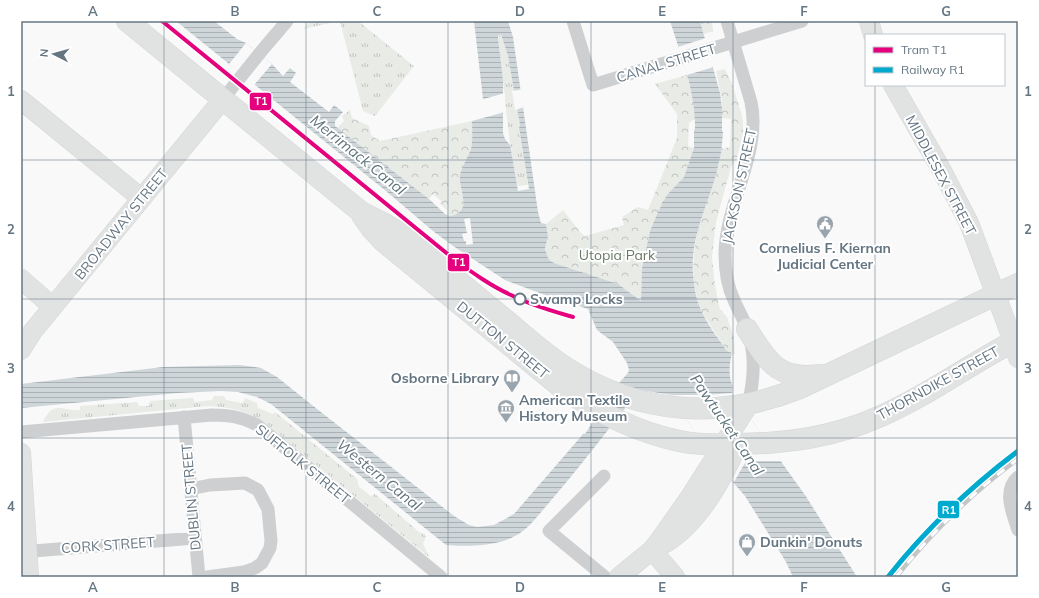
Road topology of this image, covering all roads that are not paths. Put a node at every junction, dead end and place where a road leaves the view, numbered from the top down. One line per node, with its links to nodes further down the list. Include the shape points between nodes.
1 (127, 21): 10 (main road, DUTTON STREET)
2 (287, 21): 10 (street)
3 (573, 21): 8 (street, CANAL STREET, via 593,85)
4 (727, 21): 8 (street, JACKSON STREET)
5 (802, 21): 8 (street, CANAL STREET)
6 (868, 21): 7 (main road)
7 (873, 34)
8 (733, 42): 18 (street, JACKSON STREET, via 751,102 754,128 727,232 725,253 732,296)
9 (894, 86): 16 (main road, MIDDLESEX STREET, via 969,223)
10 (223, 99): 12 (main road, BROADWAY STREET); 13 (main road, DUTTON STREET)
11 (21, 100): 12 (main road)
12 (141, 198): 17 (main road, BROADWAY STREET)
13 (361, 212): 22 (main road, DUTTON STREET, via 401,234 560,364 598,386 646,403 680,408); 26 (main road, DUTTON STREET, via 383,242 574,396 609,416)
14 (21, 279): 17 (main road)
15 (1018, 284): 16 (main road)
16 (996, 295): 19 (main road, MIDDLESEX STREET); 21 (main road)
17 (53, 307): 20 (main road, BROADWAY STREET)
18 (747, 329): 21 (main road, via 767,360 782,371 806,376); 22 (street, JACKSON STREET, via 751,343 752,383)
19 (1016, 346): 26 (main road, THORNDIKE STREET, via 906,404 853,428)
20 (21, 350)
21 (831, 373): 22 (main road, via 785,394)
22 (745, 408): 26 (main road)
23 (184, 417): 24 (street, SUFFOLK STREET); 29 (street, DUBLIN STREET); 37 (street, SUFFOLK STREET, via 229,415 257,426)
24 (21, 432)
25 (21, 453): 33 (main road)
26 (720, 453): 32 (main road)
27 (604, 476): 38 (street, via 549,531)
28 (1018, 477): 30 (street, via 1012,483 1009,495)
29 (190, 489): 31 (street, DUBLIN STREET); 36 (street, via 245,483 258,490 268,510 271,541 262,563 244,572)
30 (1018, 530)
31 (195, 538): 33 (street, CORK STREET); 35 (street, DUBLIN STREET)
32 (652, 550): 39 (main road); 40 (main road)
33 (24, 551): 34 (main road)
34 (30, 577)
35 (199, 577)
36 (207, 577)
37 (441, 577)
38 (605, 577)
39 (619, 577)
40 (676, 577)

